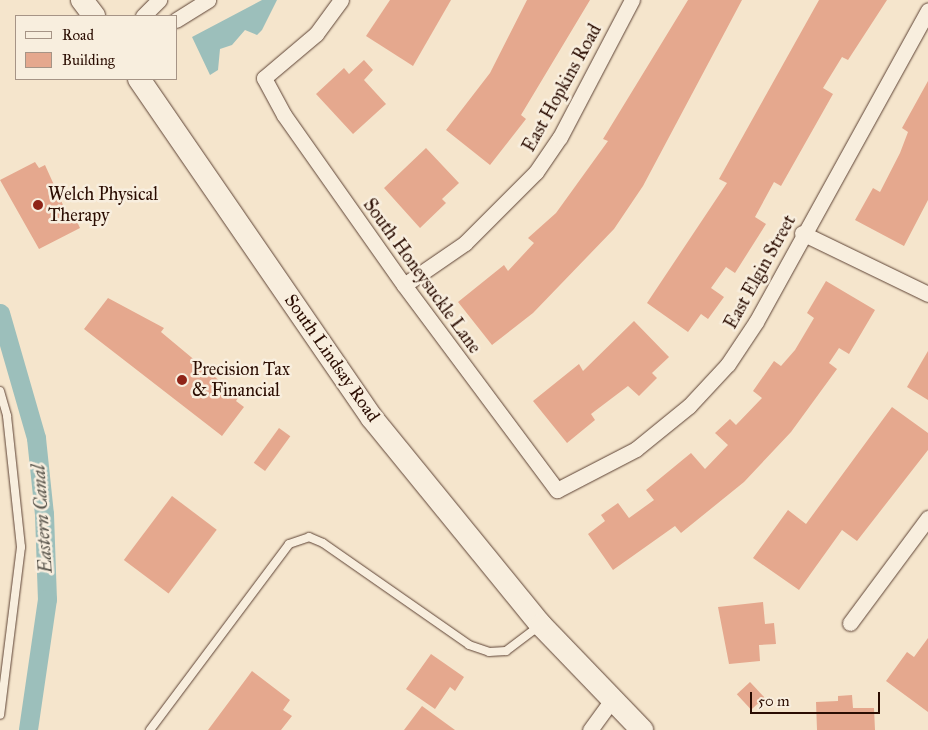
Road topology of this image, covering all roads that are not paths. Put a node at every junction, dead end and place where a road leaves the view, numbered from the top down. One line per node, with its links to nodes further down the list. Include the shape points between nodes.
1 (82, 0): 7 (main road)
2 (159, 0): 8 (street)
3 (208, 0): 9 (street)
4 (341, 0): 12 (street, South Honeysuckle Lane, via 316,34 264,78 284,115)
5 (632, 0): 12 (street, East Hopkins Road, via 560,137 536,172 465,244)
6 (928, 10): 11 (street, East Elgin Street)
7 (93, 15)
8 (144, 15)
9 (178, 19)
10 (141, 80): 18 (main road, South Lindsay Road, via 372,418)
11 (802, 233): 13 (street); 15 (street, East Elgin Street, via 756,322 728,364 689,406 636,450)
12 (404, 285): 15 (street, South Honeysuckle Lane)
13 (928, 294)
14 (0, 391): 20 (lane, via 7,416 21,547)
15 (557, 490)
16 (928, 518): 17 (street)
17 (850, 623)
18 (541, 625): 19 (main road, South Lindsay Road); 21 (lane, via 506,651 489,652 469,645 323,543 308,537 289,544)
19 (612, 701): 22 (street); 23 (main road, South Lindsay Road)
20 (0, 715)
21 (150, 730)
22 (590, 730)
23 (642, 730)

